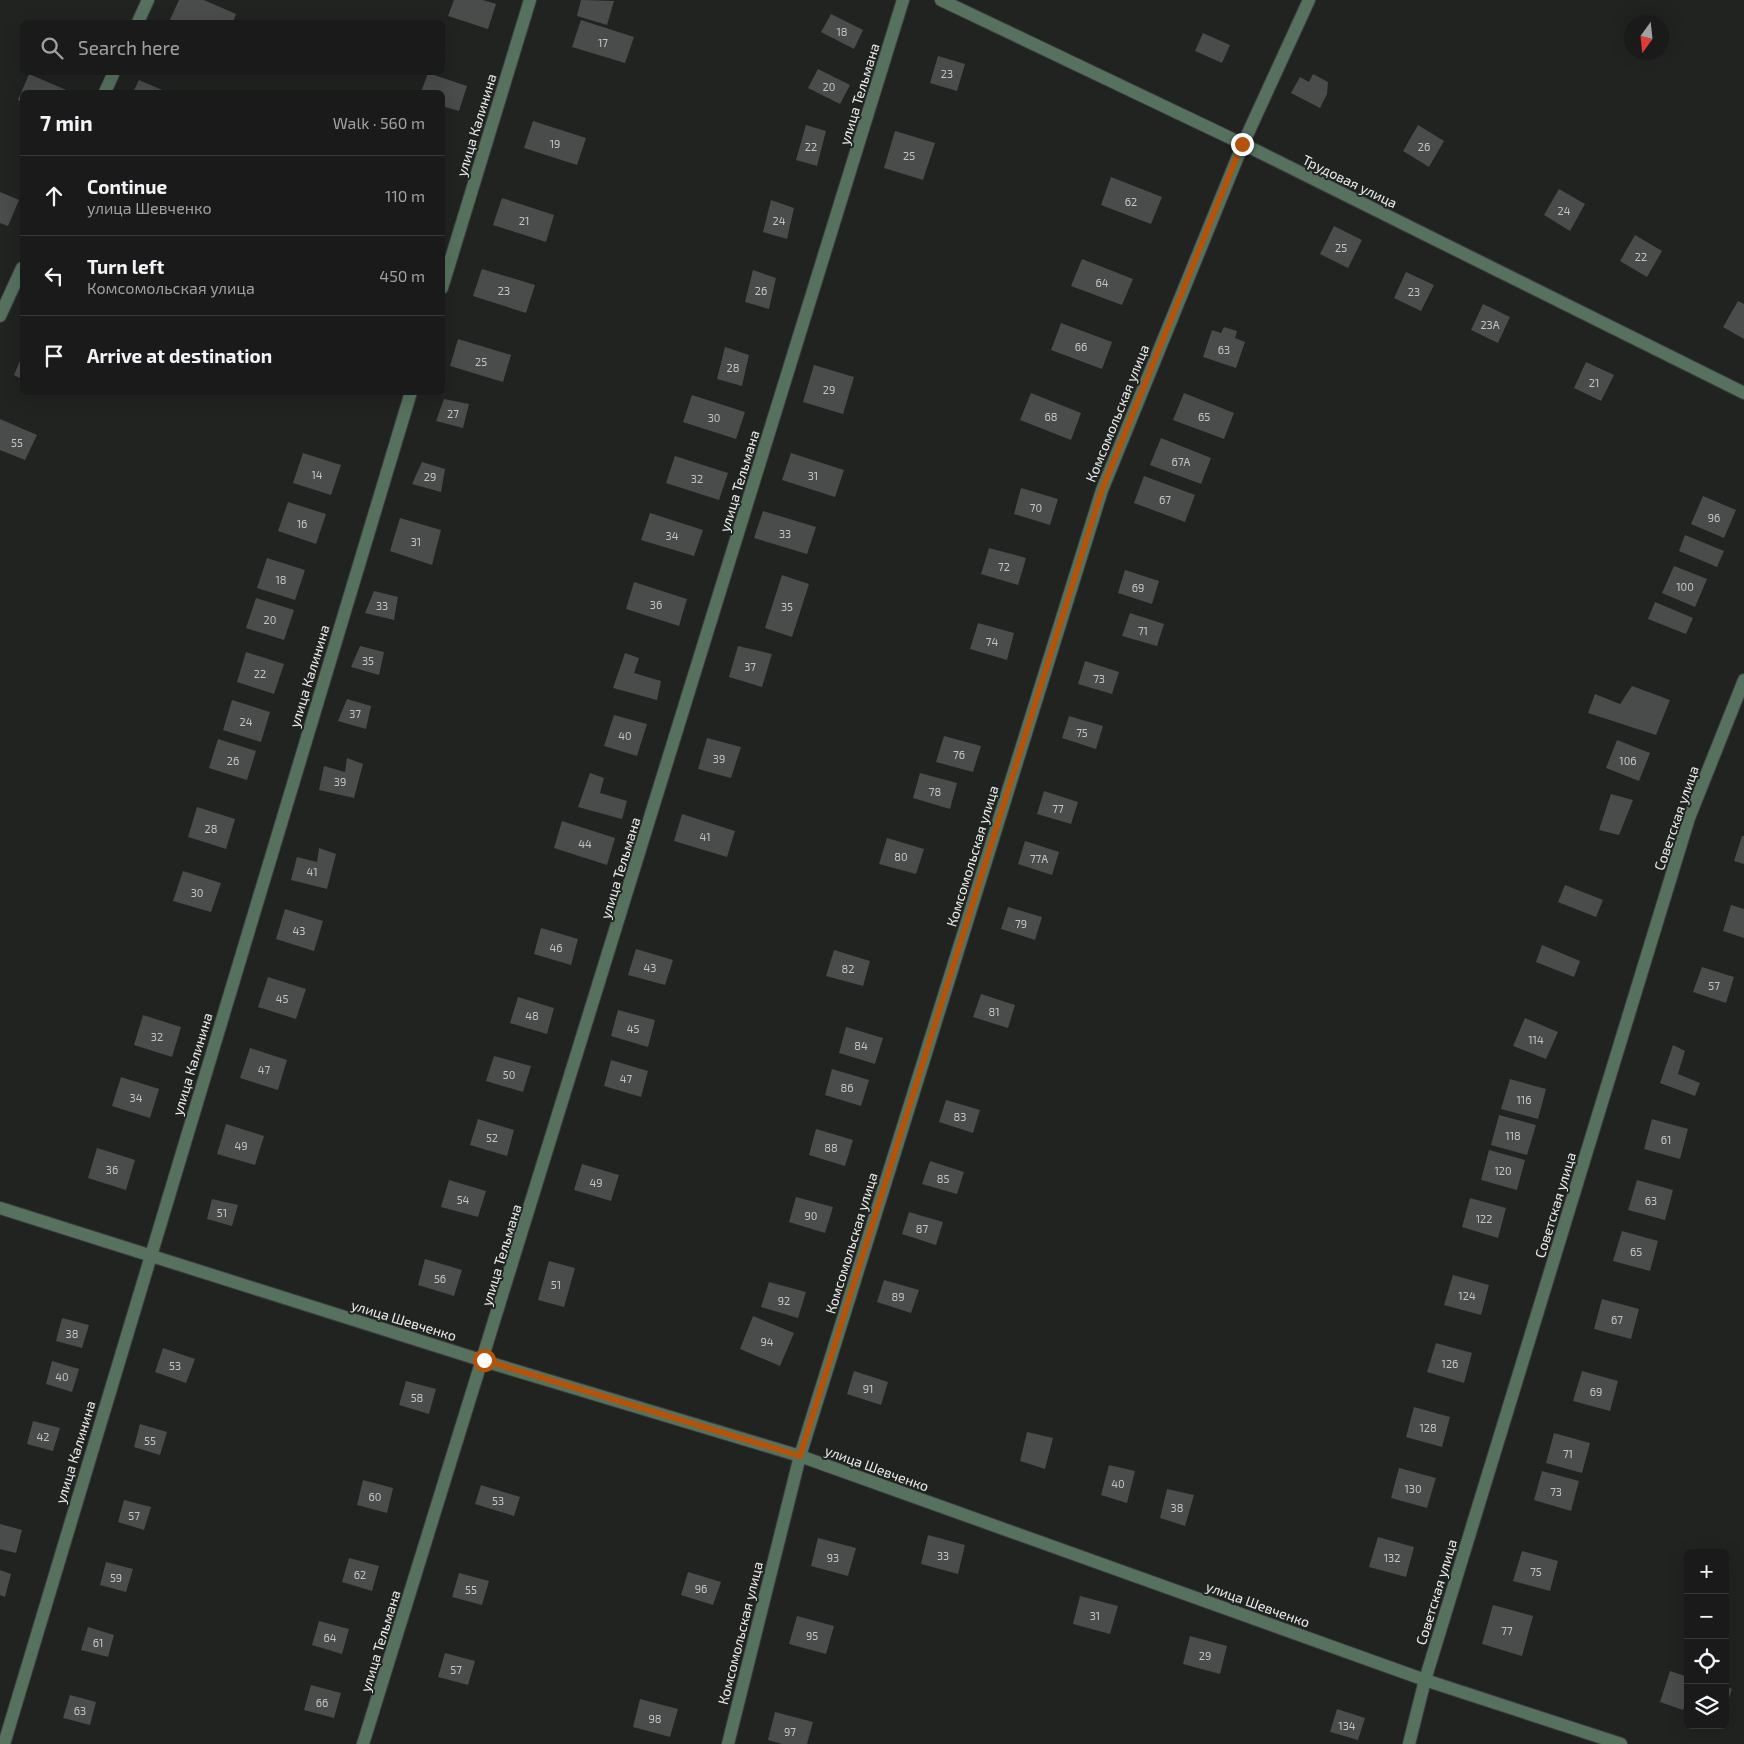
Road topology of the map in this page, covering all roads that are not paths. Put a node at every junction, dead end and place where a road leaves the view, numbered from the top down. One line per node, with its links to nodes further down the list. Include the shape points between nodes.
1 (148, 0): 6 (street)
2 (530, 0): 11 (street, улица Калинина)
3 (903, 0): 18 (street, улица Тельмана)
4 (941, 0): 9 (street, Трудовая улица)
5 (1309, 0): 9 (street, Комсомольская улица)
6 (139, 20)
7 (113, 75): 8 (street)
8 (106, 90)
9 (1242, 144): 13 (street, Трудовая улица); 19 (street, Комсомольская улица, via 1102,490)
10 (20, 272): 12 (street)
11 (445, 278)
12 (0, 316)
13 (1744, 393)
14 (410, 395): 17 (street, улица Калинина)
15 (1744, 680): 20 (street, Советская улица, via 1689,818)
16 (0, 1208): 17 (street, улица Шевченко)
17 (150, 1256): 18 (street, улица Шевченко); 21 (street, улица Калинина)
18 (484, 1360): 19 (street, улица Шевченко); 22 (street, улица Тельмана)
19 (800, 1456): 20 (street, улица Шевченко); 23 (street, Комсомольская улица)
20 (1425, 1680): 24 (street, Советская улица); 25 (street, улица Шевченко)
21 (4, 1744)
22 (363, 1744)
23 (728, 1744)
24 (1409, 1744)
25 (1621, 1744)

